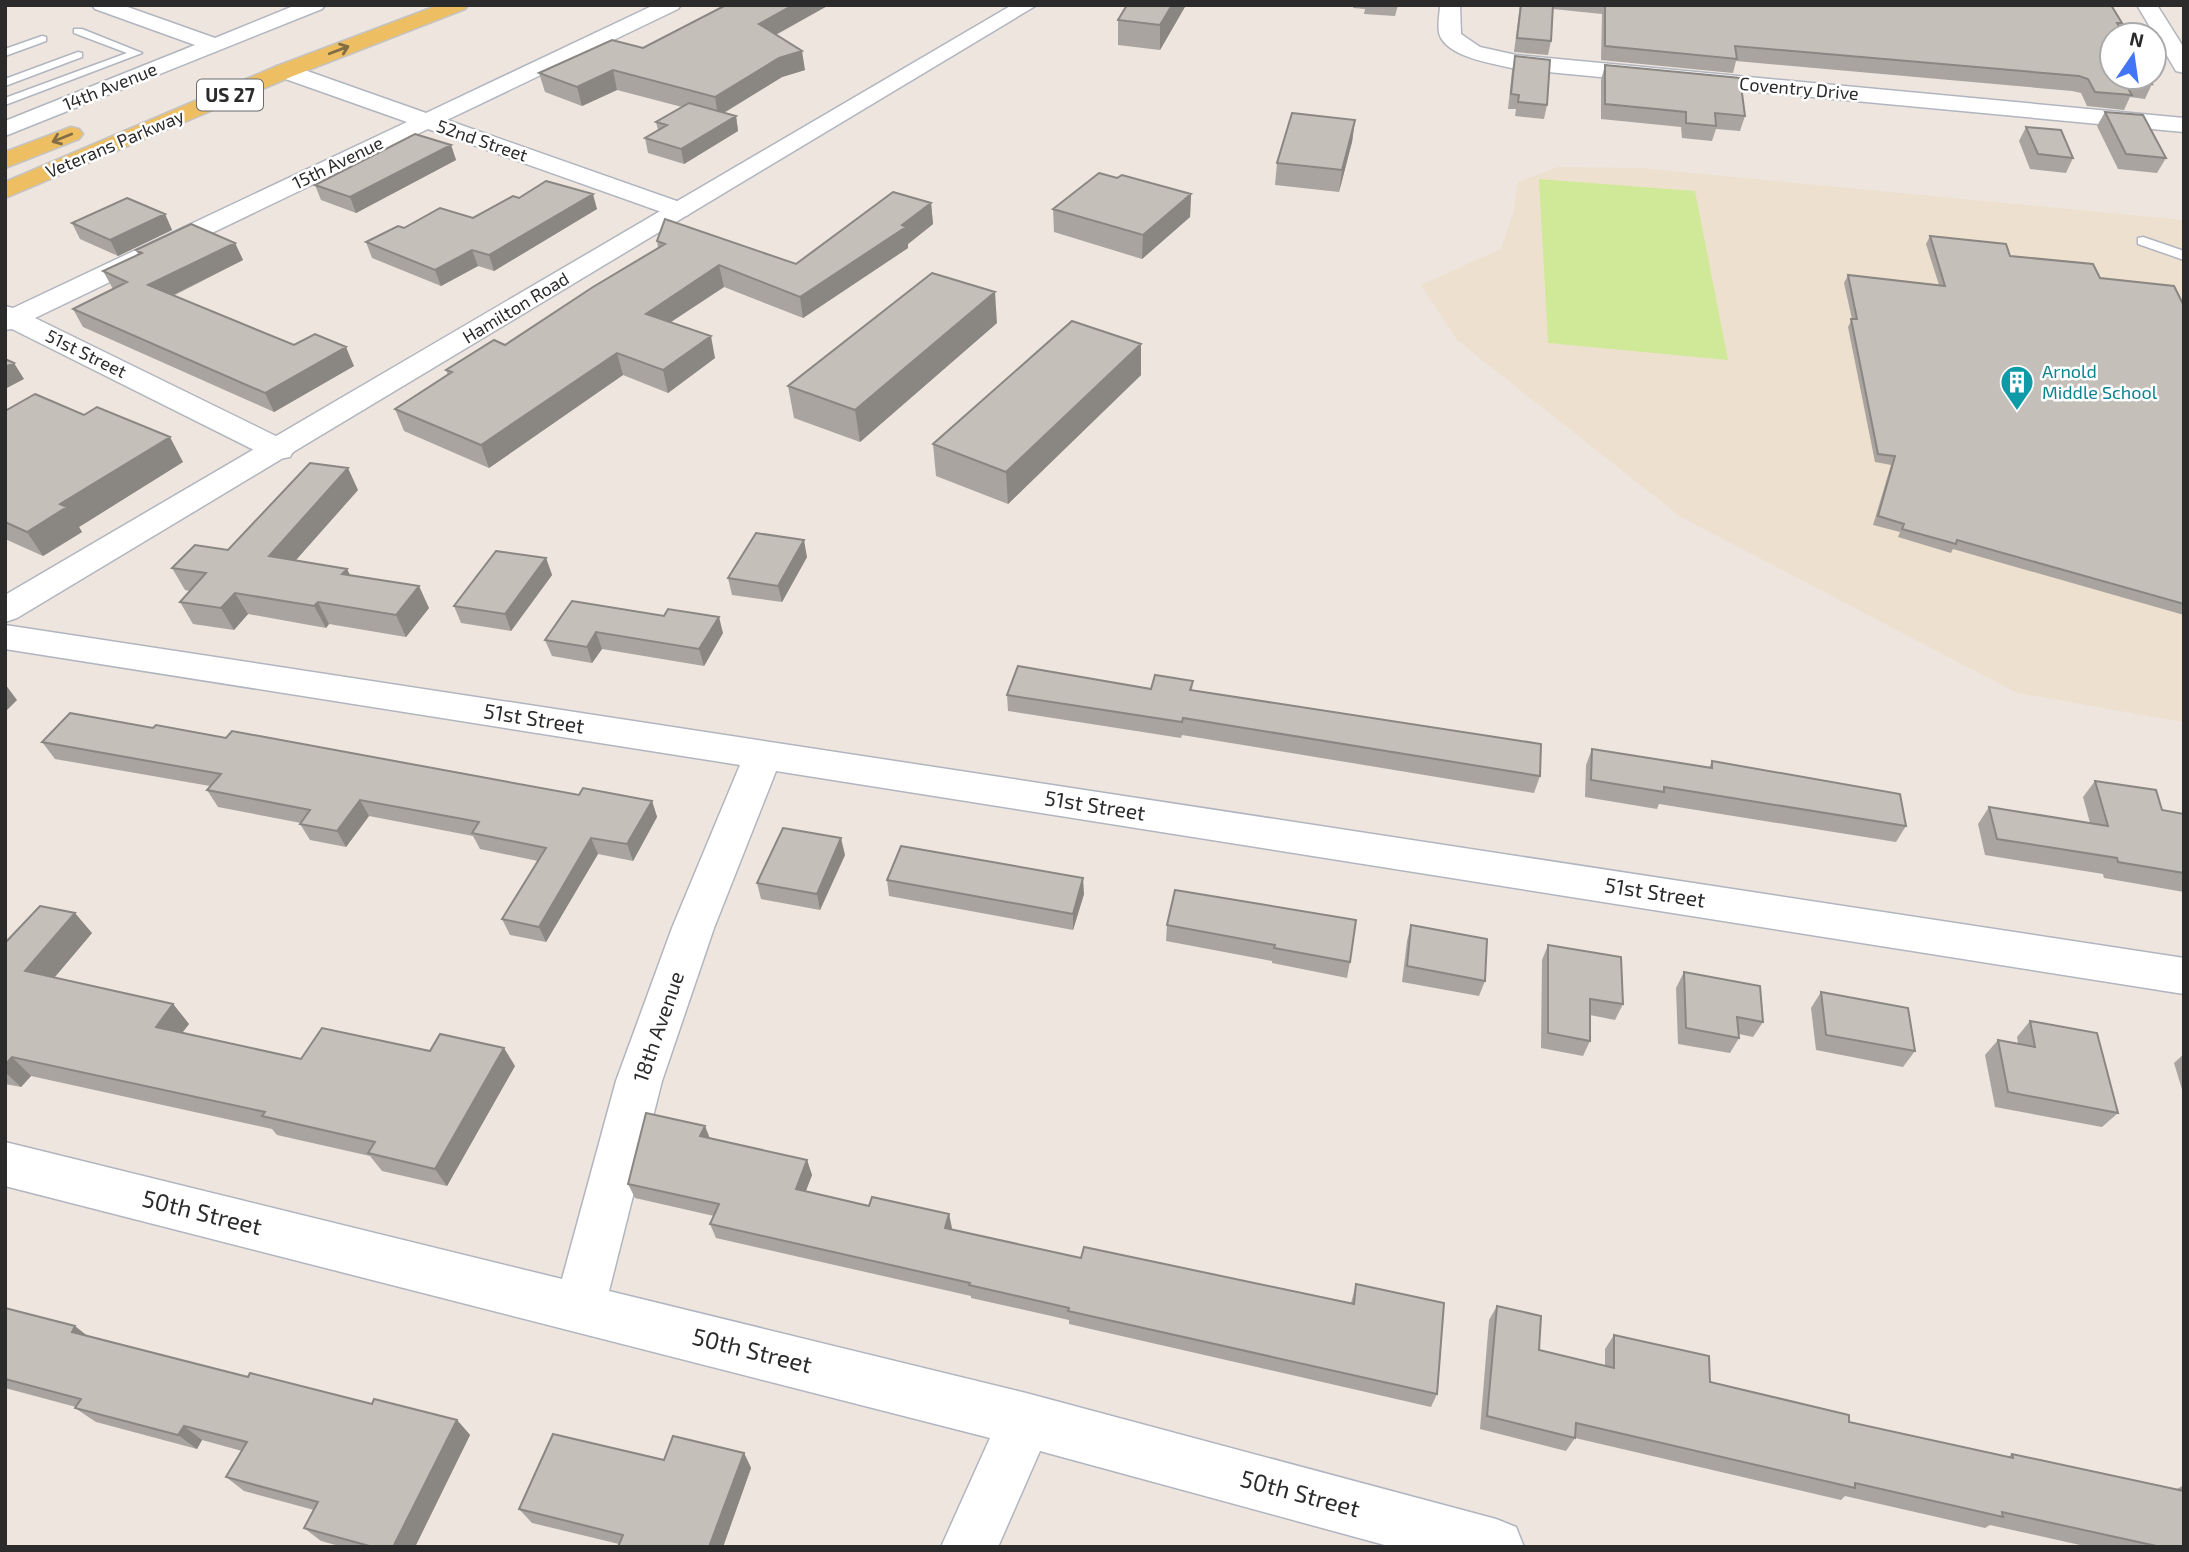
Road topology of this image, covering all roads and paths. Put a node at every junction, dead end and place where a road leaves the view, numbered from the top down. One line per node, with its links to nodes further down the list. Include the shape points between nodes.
1 (102, 5): 12 (street)
2 (315, 5): 12 (street)
3 (399, 5): 9 (main road)
4 (458, 5): 17 (main road, Veterans Parkway / US 27, one-way to 4)
5 (671, 5): 23 (street, 15th Avenue)
6 (1027, 5): 29 (street, Hamilton Road)
7 (1450, 5): 24 (street, Coventry Drive, via 1450,36 1473,52 1516,62)
8 (2147, 5): 16 (street)
9 (373, 14)
10 (78, 31): 20 (lane, via 137,53)
11 (42, 39): 13 (lane)
12 (215, 45): 22 (street, 14th Avenue)
13 (5, 53)
14 (78, 55): 18 (lane)
15 (5, 59): 18 (lane)
16 (2184, 66)
17 (285, 71): 23 (street, 52nd Street); 28 (main road, Veterans Parkway / US 27)
18 (33, 72): 19 (lane)
19 (10, 81): 20 (lane)
20 (33, 91): 21 (lane); 22 (lane)
21 (5, 102)
22 (66, 104): 26 (street, 14th Avenue)
23 (426, 121): 29 (street, 52nd Street); 32 (street, 15th Avenue)
24 (2184, 125)
25 (92, 126): 27 (main road, Veterans Parkway, one-way to 27)
26 (5, 129)
27 (5, 161)
28 (5, 191)
29 (679, 210): 33 (street, Hamilton Road)
30 (2143, 241): 31 (lane)
31 (2184, 256)
32 (8, 318): 33 (street, 51st Street)
33 (279, 450): 34 (street, Hamilton Road)
34 (5, 610)
35 (5, 637): 36 (street, 51st Street)
36 (763, 755): 37 (street, 51st Street); 39 (street, 18th Avenue, via 693,928 639,1081)
37 (2184, 976)
38 (5, 1164): 39 (street, 50th Street)
39 (580, 1307): 40 (street, 50th Street)
40 (1026, 1420): 41 (street); 42 (street, 50th Street)
41 (970, 1547)
42 (1496, 1547)

